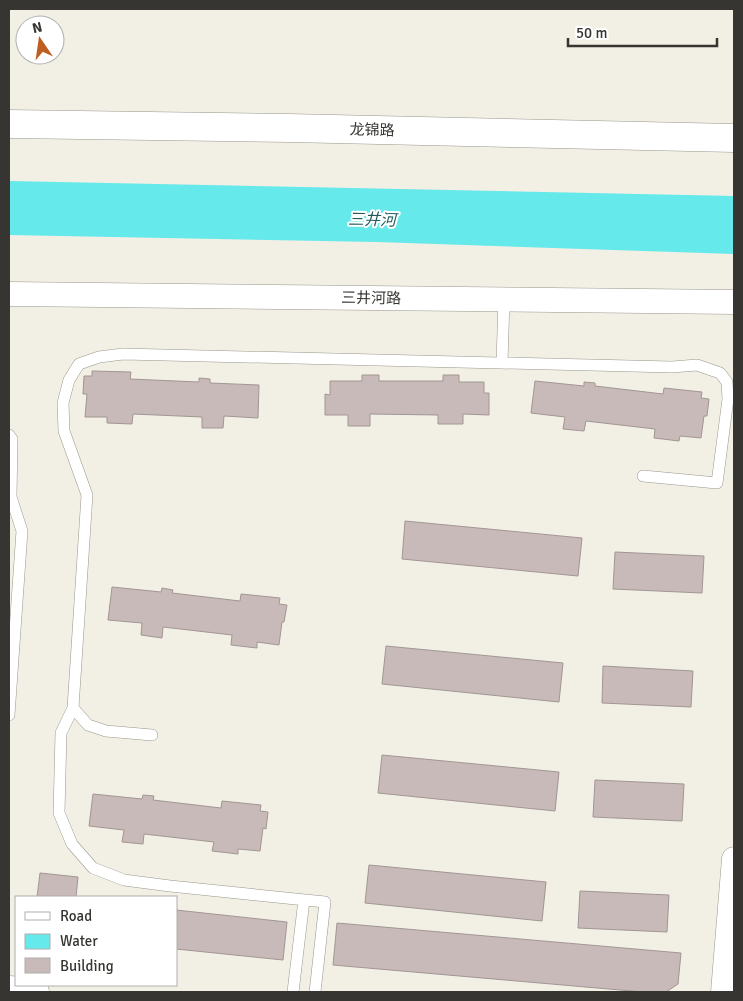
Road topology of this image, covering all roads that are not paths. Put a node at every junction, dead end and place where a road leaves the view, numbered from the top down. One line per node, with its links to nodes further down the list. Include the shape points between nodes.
1 (9, 107): 2 (main road, 龙锦路)
2 (734, 121)
3 (9, 124): 4 (main road, 龙锦路)
4 (734, 138)
5 (9, 294): 6 (street, 三井河路)
6 (504, 299): 7 (street, 三井河路); 8 (lane)
7 (734, 302)
8 (502, 363): 10 (lane, via 697,365 720,373 727,382 728,399 716,483); 11 (lane, via 123,354 79,364 69,380 63,403 64,431 87,495)
9 (9, 435): 12 (lane, via 12,439 11,497 22,531)
10 (643, 476)
11 (73, 708): 13 (lane, via 88,724 106,730); 15 (lane, via 61,733 59,812 72,844 93,868 124,880)
12 (9, 715)
13 (152, 735)
14 (734, 859): 18 (street)
15 (304, 900): 16 (lane); 17 (lane, via 325,902)
16 (293, 992)
17 (315, 992)
18 (723, 992)

